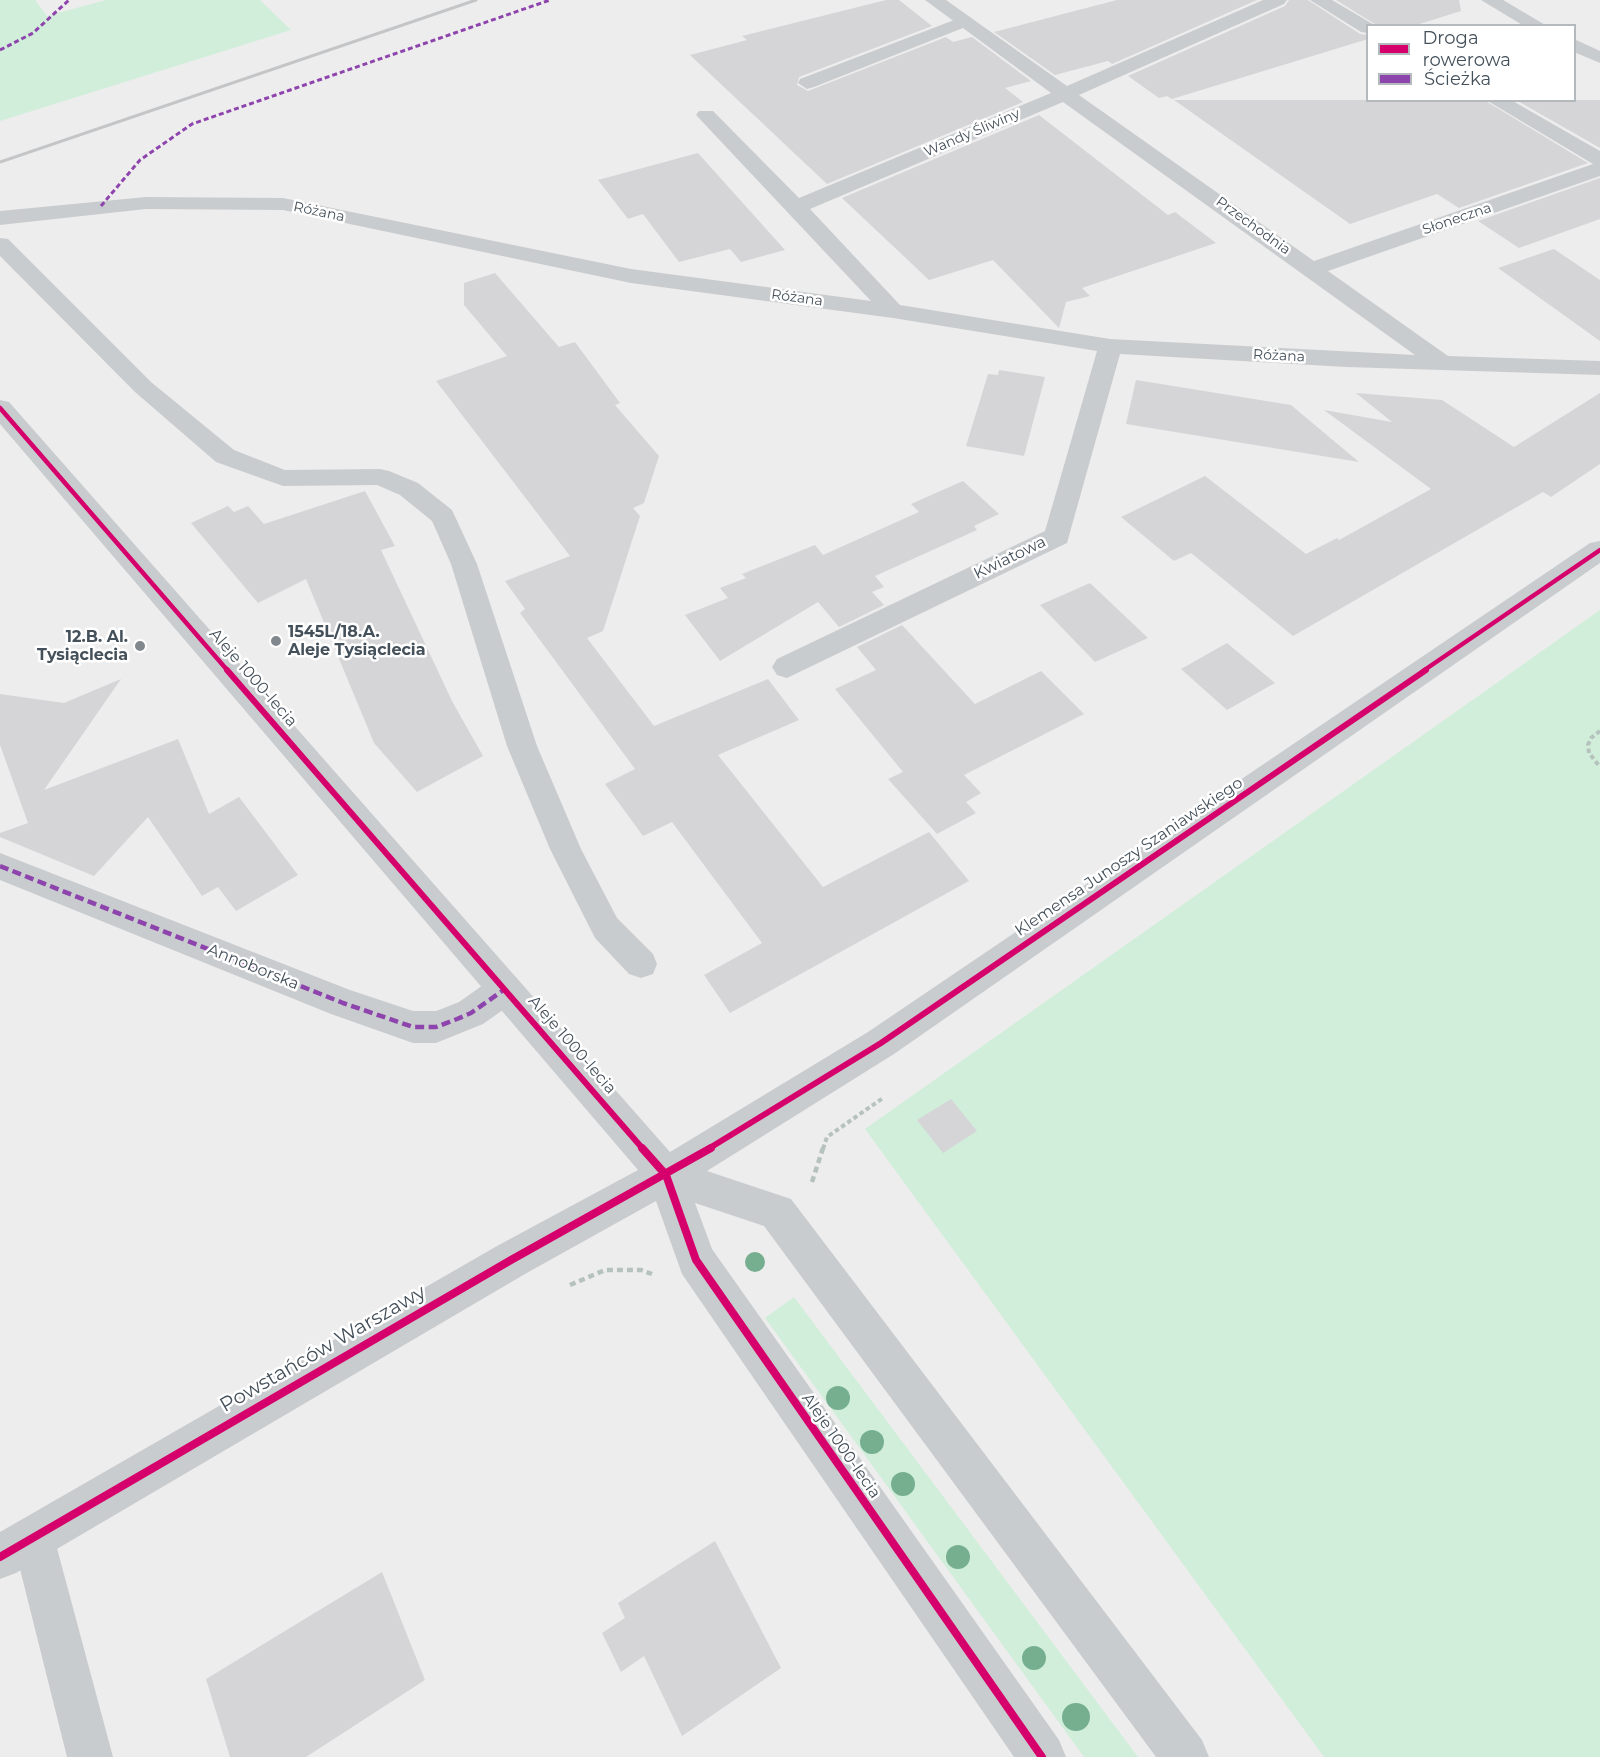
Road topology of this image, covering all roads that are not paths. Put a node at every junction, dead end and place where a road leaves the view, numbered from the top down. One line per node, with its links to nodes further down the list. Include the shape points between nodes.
1 (934, 0): 5 (street, Przechodnia)
2 (1278, 0): 11 (street, Wandy Śliwiny)
3 (1319, 0): 7 (street)
4 (1490, 0): 6 (lane)
5 (962, 22): 10 (lane); 11 (street, Przechodnia)
6 (1534, 24)
7 (1366, 26)
8 (1576, 45): 9 (lane)
9 (1600, 58)
10 (807, 83)
11 (1067, 93): 16 (street, Wandy Śliwiny); 19 (street, Przechodnia)
12 (1499, 102): 14 (street)
13 (705, 115): 16 (street)
14 (1600, 160)
15 (1600, 169): 19 (street, Słoneczna)
16 (796, 207): 20 (street)
17 (0, 219): 20 (street, Różana, via 146,203 283,204 610,272)
18 (0, 244): 28 (lane, via 143,387 225,456 284,478 380,477 409,489 443,516 464,564 522,746 566,849 606,928)
19 (1313, 269): 22 (street, Przechodnia)
20 (893, 311): 21 (street, Różana)
21 (1110, 346): 22 (street, Różana, via 1346,360); 26 (street, Kwiatowa, via 1057,536)
22 (1439, 361): 23 (street, Różana)
23 (1600, 368)
24 (0, 408): 29 (street, Aleje 1000-lecia)
25 (1600, 550): 30 (street, Klemensa Junoszy Szaniawskiego, via 881,1043)
26 (787, 667)
27 (0, 866): 29 (street, Annoborska, via 412,1027 436,1027 458,1019)
28 (641, 964)
29 (505, 989): 30 (street, Aleje 1000-lecia)
30 (666, 1175): 31 (street, Powstańców Warszawy, via 500,1266); 33 (street, Aleje 1000-lecia, via 696,1260); 34 (street, via 777,1212)
31 (16, 1547): 32 (lane)
32 (90, 1757)
33 (1042, 1757)
34 (1185, 1757)

